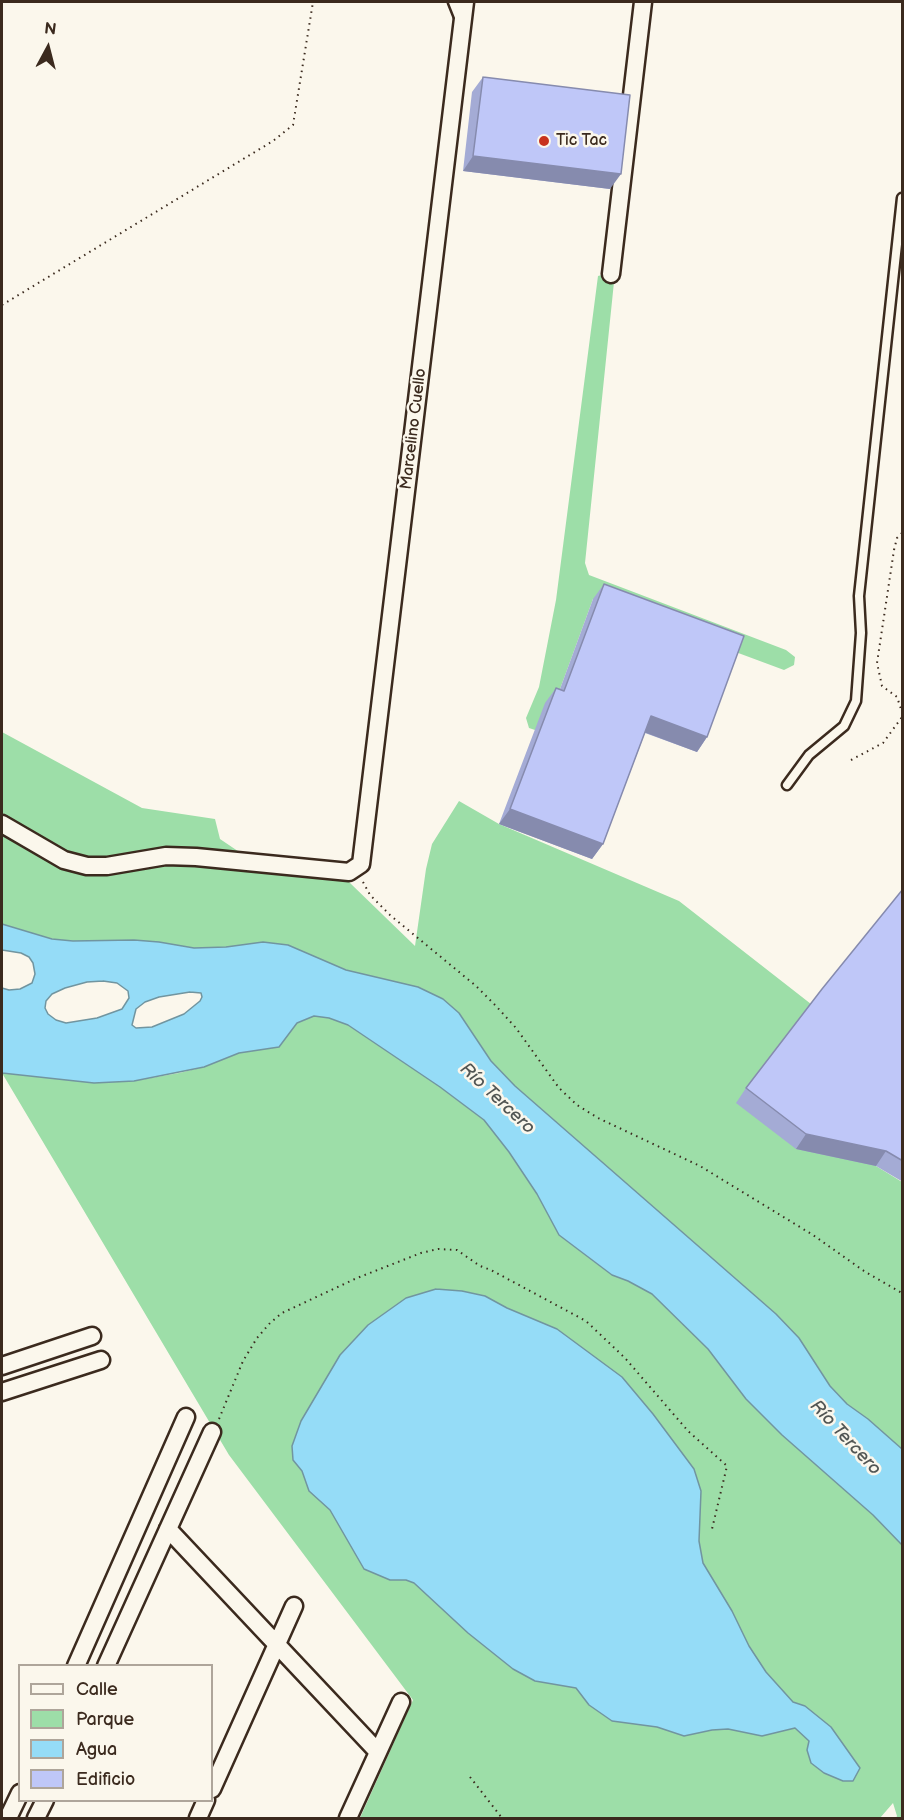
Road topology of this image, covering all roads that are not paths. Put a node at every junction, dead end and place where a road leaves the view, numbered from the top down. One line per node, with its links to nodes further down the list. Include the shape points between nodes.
1 (453, 2): 4 (lane)
2 (465, 2): 4 (street, Marcelino Cuello)
3 (643, 2): 6 (street)
4 (461, 23): 8 (street, Marcelino Cuello, via 359,863 349,872 166,856 87,866 64,860)
5 (903, 198): 7 (lane, via 859,596 861,633 856,701 844,726 809,755)
6 (611, 274)
7 (787, 785)
8 (2, 824)
9 (92, 1336): 11 (street)
10 (101, 1360): 12 (street)
11 (2, 1366)
12 (2, 1392)
13 (186, 1417): 18 (street)
14 (212, 1432): 15 (street)
15 (168, 1529): 17 (street); 19 (street)
16 (294, 1606): 17 (street)
17 (277, 1644): 21 (street); 22 (street)
18 (76, 1664)
19 (106, 1664)
20 (401, 1702): 21 (street)
21 (378, 1752): 29 (street)
22 (213, 1787)
23 (18, 1797): 26 (street)
24 (44, 1802): 27 (street)
25 (205, 1802): 28 (street)
26 (8, 1818)
27 (36, 1818)
28 (198, 1818)
29 (348, 1818)

